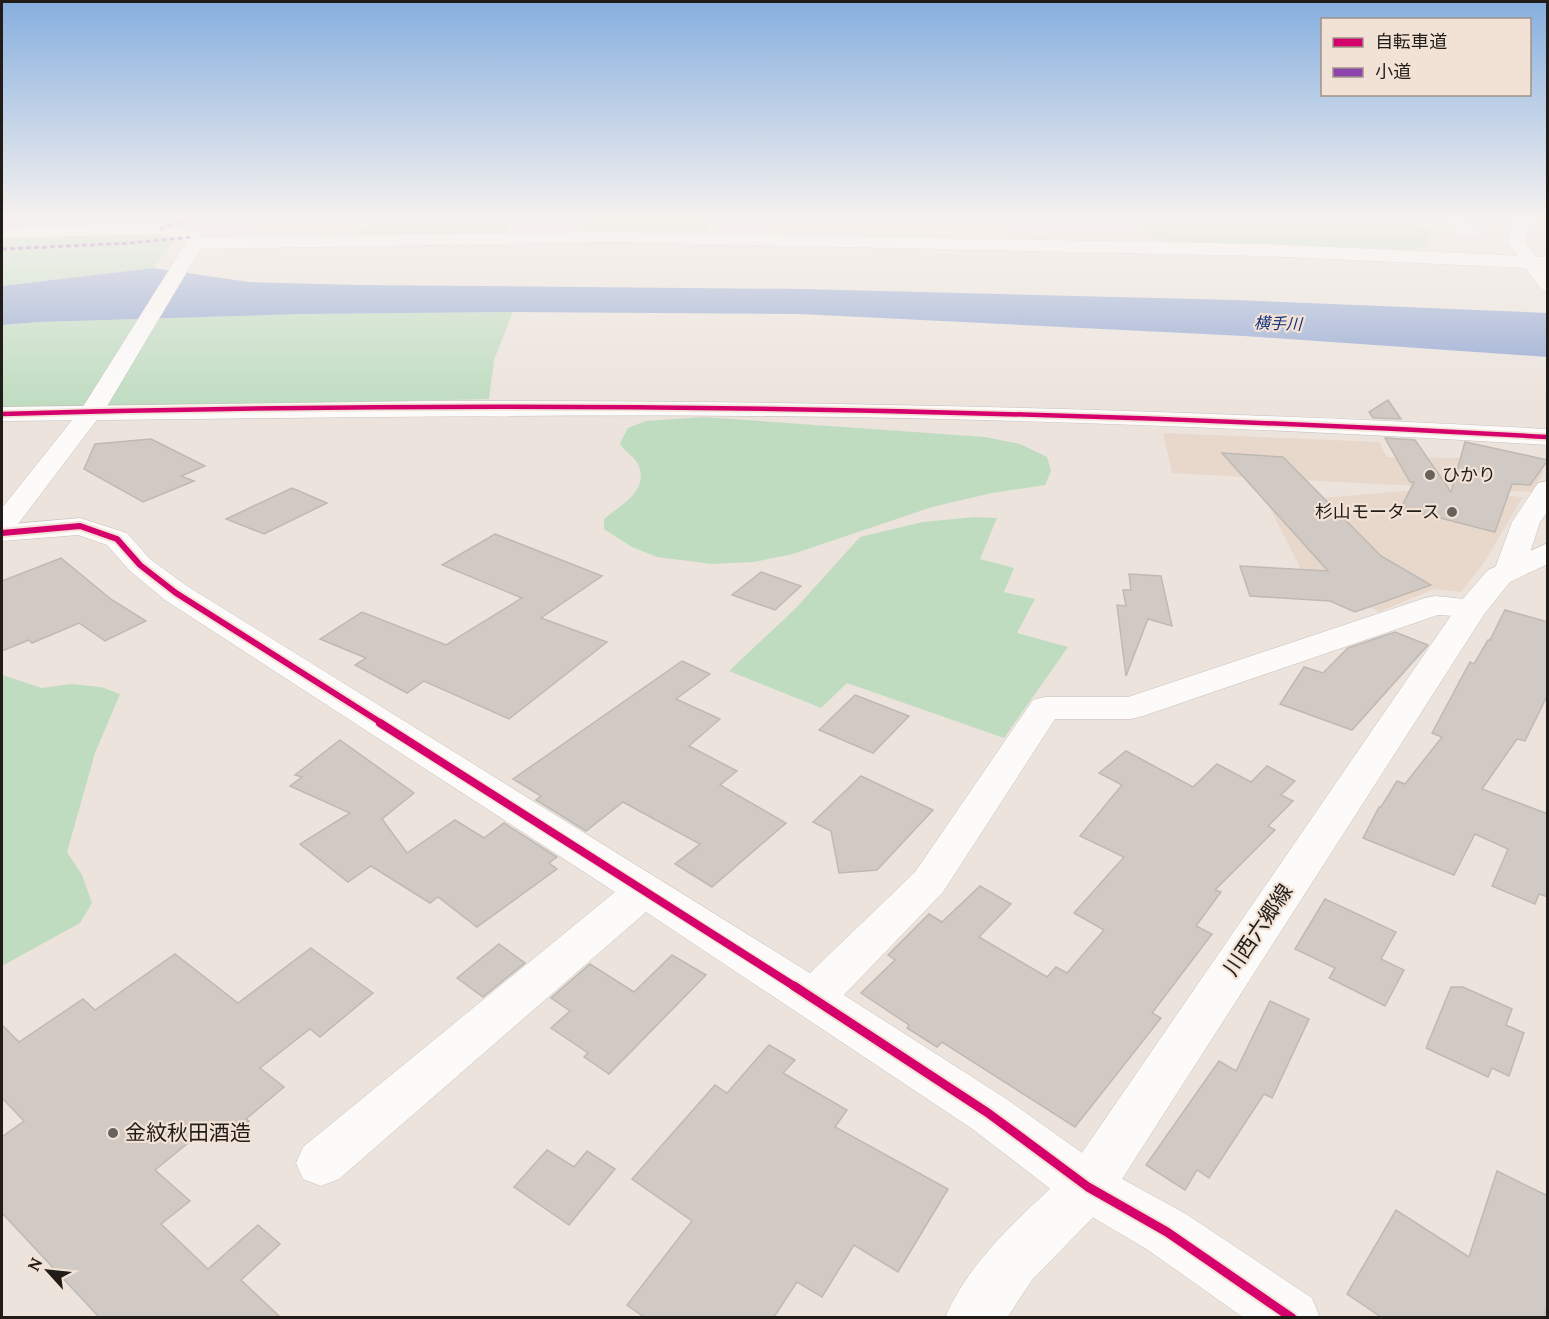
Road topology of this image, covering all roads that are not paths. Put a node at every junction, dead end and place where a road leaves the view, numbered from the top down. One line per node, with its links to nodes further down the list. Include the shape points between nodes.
1 (171, 281): 2 (street)
2 (93, 409): 3 (street); 4 (street, via 742,407 1108,417); 6 (street)
3 (2, 414)
4 (1548, 437)
5 (1548, 489): 9 (street, via 1526,522)
6 (2, 526)
7 (2, 533): 11 (street, via 80,526 117,539 140,565 176,593)
8 (1548, 552): 9 (street, 川西六郷線)
9 (1509, 571): 10 (street, 川西六郷線, via 1499,576)
10 (1472, 608): 12 (street, via 1436,605 1131,708 1045,708 929,882); 14 (street, 川西六郷線)
11 (644, 891): 12 (street); 13 (street)
12 (813, 998): 14 (street, via 988,1113)
13 (321, 1163)
14 (1088, 1187): 15 (street, 川西六郷線, via 1013,1262); 16 (street, via 1167,1232)
15 (973, 1317)
16 (1292, 1317)

